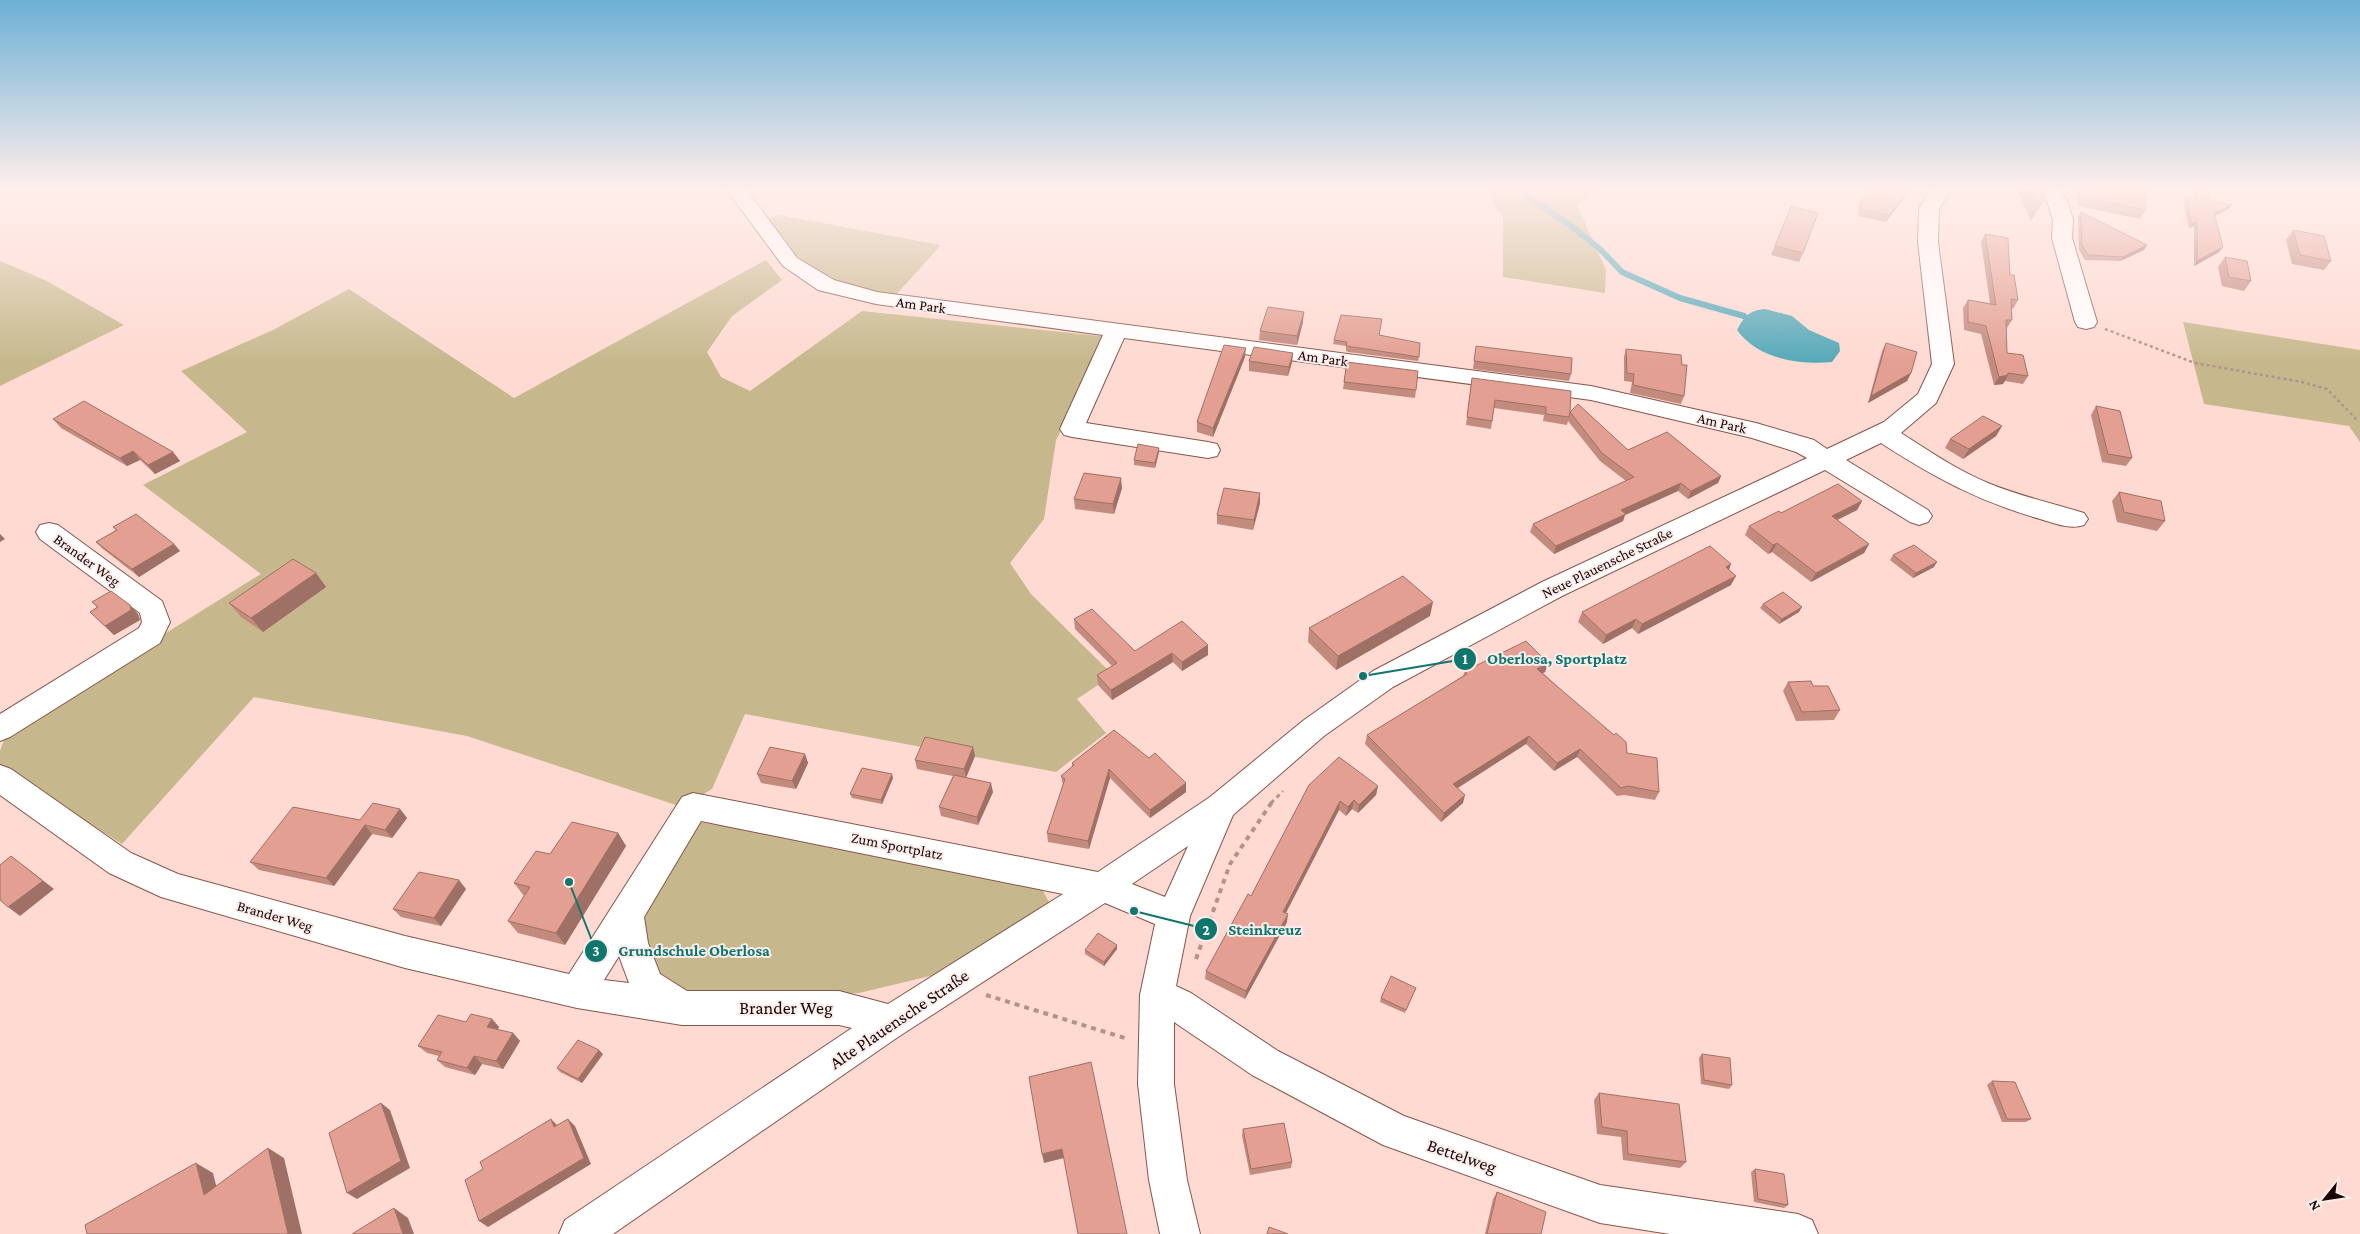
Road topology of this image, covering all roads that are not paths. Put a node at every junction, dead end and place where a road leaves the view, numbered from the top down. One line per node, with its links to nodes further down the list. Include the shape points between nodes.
1 (779, 247): 5 (street, Am Park, via 790,262 826,285 876,298)
2 (1929, 247): 6 (street, Neue Plauensche Straße, via 1943,364 1928,398 1892,428)
3 (2064, 247): 4 (street)
4 (2086, 322)
5 (1116, 330): 7 (street, via 1072,429); 8 (street, Am Park, via 1591,394 1756,431 1805,446)
6 (1882, 432): 8 (street, Neue Plauensche Straße); 10 (street, via 1978,488 2025,506)
7 (1208, 450)
8 (1827, 459): 9 (street, Am Park); 14 (street, Neue Plauensche Straße, via 1552,588 1383,679 1314,728)
9 (1919, 516)
10 (2075, 519)
11 (49, 532): 12 (street, Brander Weg, via 152,608 156,622 150,635)
12 (0, 729)
13 (0, 778): 18 (street, Brander Weg, via 120,863 173,887 405,952)
14 (1220, 806): 15 (street, Alte Plauensche Straße); 17 (street, Neue Plauensche Straße)
15 (1102, 887): 16 (street, Zum Sportplatz, via 693,806); 17 (street); 21 (street, Alte Plauensche Straße)
16 (627, 915): 18 (street); 20 (street, via 631,944 647,986)
17 (1173, 916): 19 (street, Neue Plauensche Straße)
18 (577, 992): 20 (street, Brander Weg)
19 (1157, 995): 23 (street, Neue Plauensche Straße, via 1156,1084 1168,1180); 24 (street, Bettelweg, via 1265,1063 1396,1132 1600,1204)
20 (682, 1008): 21 (street, Brander Weg, via 839,1008 881,1018)
21 (886, 1025): 22 (street, Alte Plauensche Straße)
22 (579, 1234)
23 (1180, 1234)
24 (1798, 1234)

